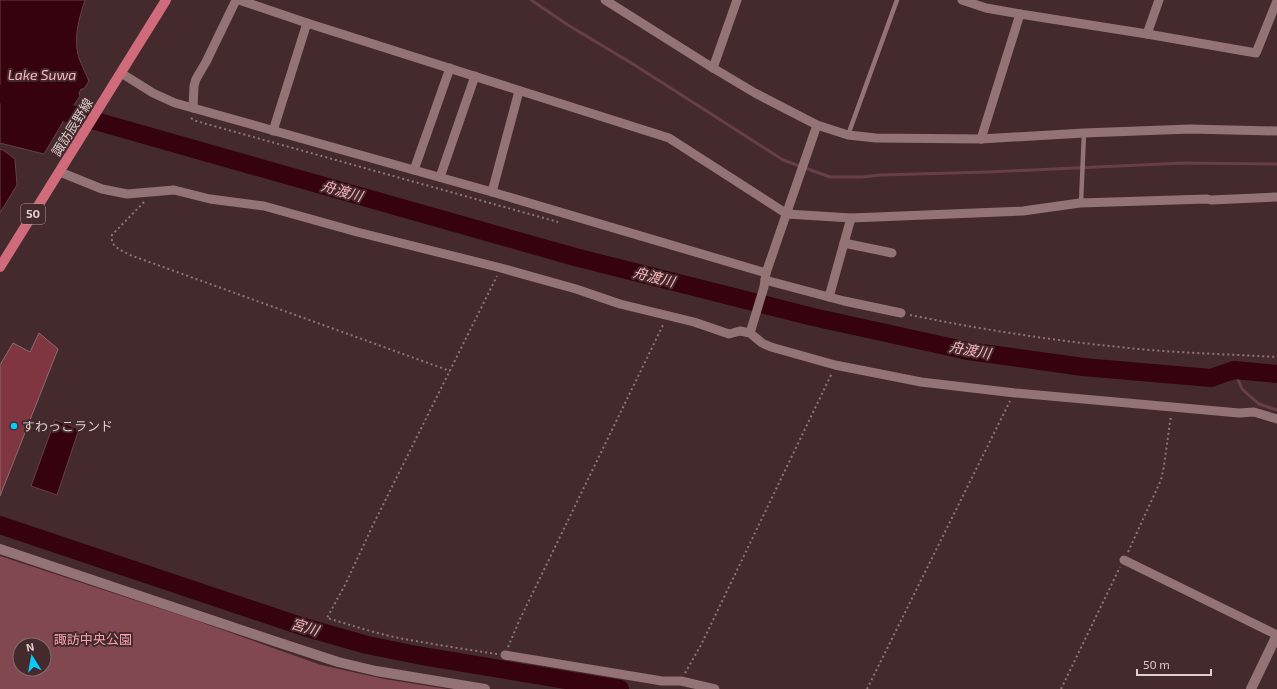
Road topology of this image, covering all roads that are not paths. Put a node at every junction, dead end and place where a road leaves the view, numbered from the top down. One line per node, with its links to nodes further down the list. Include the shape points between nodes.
1 (166, 0): 15 (main road, 諏訪辰野線 / 50)
2 (236, 0): 18 (street, via 196,79)
3 (239, 0): 11 (street)
4 (605, 0): 14 (street)
5 (736, 0): 14 (street)
6 (897, 0): 23 (lane)
7 (962, 0): 10 (street, via 986,8)
8 (1159, 0): 12 (street)
9 (1277, 1): 12 (street, via 1256,53)
10 (1020, 14): 12 (street); 24 (street)
11 (307, 23): 13 (street); 20 (street)
12 (1147, 34)
13 (450, 68): 16 (street); 25 (street)
14 (713, 68): 19 (street, via 755,93)
15 (121, 73): 18 (street); 26 (main road, 諏訪辰野線 / 50)
16 (475, 76): 17 (street); 27 (street)
17 (519, 91): 28 (street); 31 (street, via 669,138)
18 (191, 113): 20 (street)
19 (817, 124): 23 (street); 31 (street)
20 (273, 131): 25 (street)
21 (1277, 131): 22 (street, via 1190,129)
22 (1084, 133): 24 (street); 30 (lane)
23 (848, 135): 24 (street, via 876,138)
24 (981, 139)
25 (414, 170): 27 (street)
26 (60, 172): 35 (main road, 諏訪辰野線 / 50); 39 (street, via 102,189 127,194 174,190 210,199 264,206 501,268 729,334)
27 (440, 177): 28 (street)
28 (492, 192): 36 (street)
29 (1277, 197): 30 (street)
30 (1080, 204): 32 (street, via 1023,211)
31 (787, 214): 32 (street); 36 (street)
32 (851, 218): 33 (street)
33 (844, 243): 34 (street); 37 (street)
34 (892, 253)
35 (0, 267)
36 (765, 280): 37 (street); 39 (street)
37 (829, 297): 38 (street)
38 (901, 313)
39 (751, 330): 40 (street, via 762,343 771,347 836,365 921,382 1014,393 1239,413 1254,412)
40 (1277, 419)
41 (0, 548): 46 (street, via 338,662)
42 (1124, 560): 43 (street)
43 (1277, 635): 48 (street)
44 (505, 655): 45 (street)
45 (680, 685): 47 (street)
46 (485, 689)
47 (715, 689)
48 (1251, 689)

